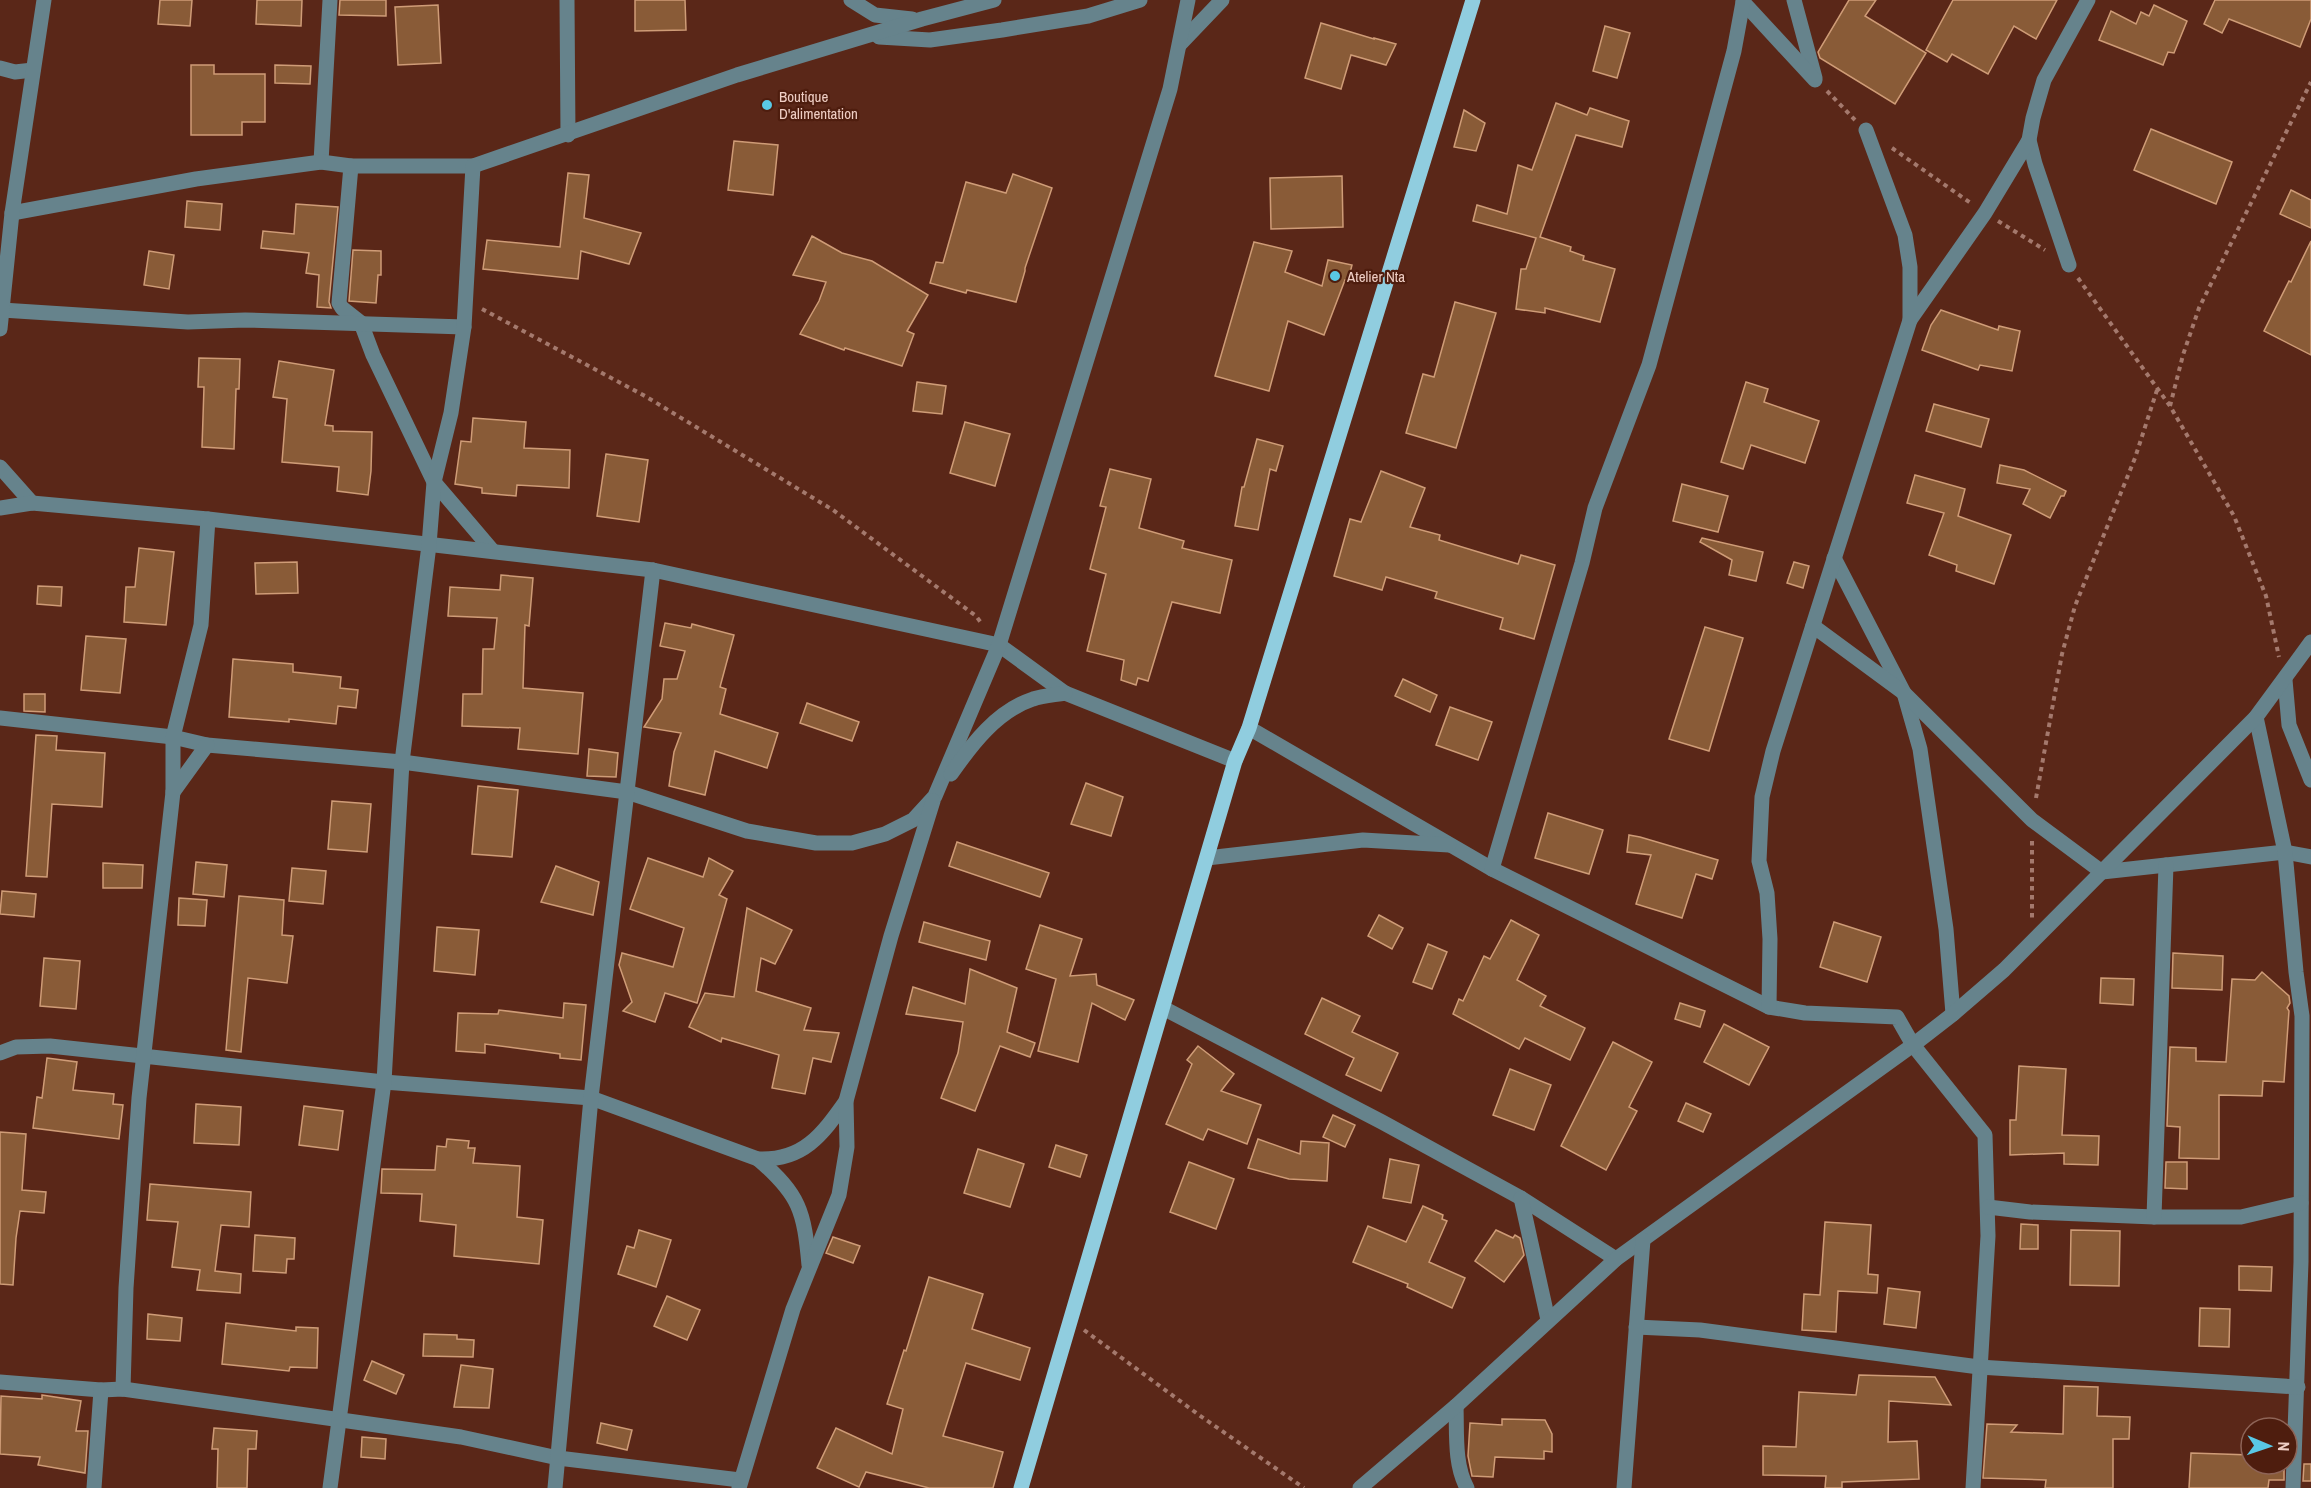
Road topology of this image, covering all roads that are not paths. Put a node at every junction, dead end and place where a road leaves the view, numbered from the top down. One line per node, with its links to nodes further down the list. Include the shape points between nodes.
1 (44, 0): 17 (street)
2 (330, 0): 21 (street)
3 (567, 0): 19 (street)
4 (851, 0): 13 (street, via 875,15)
5 (994, 0): 13 (street)
6 (1140, 0): 14 (street, via 1088,16 930,40)
7 (1188, 0): 15 (street)
8 (1222, 0): 15 (street)
9 (1473, 0): 48 (main road)
10 (1794, 0): 12 (street, via 1815,80)
11 (2088, 0): 20 (street, via 2044,80)
12 (1742, 1): 62 (street, via 1734,51 1649,365 1595,508)
13 (922, 19): 14 (street)
14 (867, 37): 19 (street, via 736,75)
15 (1180, 44): 42 (street, via 1170,89)
16 (0, 68): 17 (street, via 15,72)
17 (33, 70): 24 (street)
18 (1866, 130): 27 (street, via 1905,235 1910,267)
19 (568, 135): 23 (street)
20 (2029, 140): 25 (street); 27 (street, via 1985,213)
21 (321, 162): 22 (street); 24 (street, via 196,179)
22 (351, 166): 23 (street); 28 (street, via 339,303)
23 (473, 166): 29 (street)
24 (12, 213): 26 (street)
25 (2069, 265)
26 (1, 311): 28 (street, via 188,322); 30 (street)
27 (1910, 320): 38 (street)
28 (361, 323): 29 (street); 32 (street)
29 (464, 327): 32 (street, via 451,413)
30 (0, 329)
31 (0, 467): 33 (street)
32 (434, 482): 36 (street); 37 (street)
33 (32, 503): 34 (street); 35 (street)
34 (0, 508)
35 (208, 519): 36 (street); 49 (street, via 201,625)
36 (429, 545): 37 (street); 52 (street)
37 (492, 550): 39 (street)
38 (1834, 558): 40 (street); 45 (street)
39 (653, 570): 42 (street); 55 (street)
40 (1813, 626): 45 (street); 64 (street, via 1762,797 1759,861 1767,894 1770,939)
41 (2311, 642): 43 (street)
42 (999, 645): 44 (street); 56 (street)
43 (2285, 680): 46 (street); 53 (street, via 2289,725)
44 (1065, 693): 51 (street); 56 (street, via 1031,700 1002,716 974,742)
45 (1904, 693): 63 (street, via 2032,820); 66 (street, via 1920,749 1946,929)
46 (2256, 717): 58 (street); 63 (street)
47 (0, 718): 49 (street)
48 (1249, 728): 51 (main road); 57 (street)
49 (173, 737): 50 (street); 54 (street)
50 (207, 745): 52 (street); 54 (street)
51 (1235, 761): 60 (main road)
52 (402, 762): 55 (street); 70 (street)
53 (2311, 780)
54 (172, 792): 69 (street)
55 (627, 792): 56 (street, via 747,831 816,843 852,843 885,834 913,820); 71 (street)
56 (935, 796): 72 (street, via 891,936)
57 (1454, 846): 60 (street, via 1363,840); 62 (street)
58 (2285, 852): 59 (street); 61 (street); 75 (street, via 2302,1016)
59 (2311, 857)
60 (1207, 858): 65 (main road)
61 (2166, 865): 63 (street); 77 (street)
62 (1492, 868): 64 (street)
63 (2102, 872): 66 (street, via 2004,970)
64 (1768, 1007): 67 (street, via 1805,1013 1897,1017)
65 (1163, 1008): 74 (street); 95 (main road)
66 (1953, 1014): 67 (street)
67 (1912, 1045): 76 (street, via 1985,1134); 78 (street)
68 (0, 1053): 69 (street, via 16,1047 50,1046)
69 (144, 1055): 70 (street); 86 (street, via 126,1276)
70 (384, 1082): 71 (street); 89 (street)
71 (591, 1098): 73 (street); 90 (street)
72 (846, 1101): 73 (street, via 810,1144 790,1156); 80 (street, via 847,1147 839,1196)
73 (758, 1159): 80 (street, via 780,1178 798,1204)
74 (1521, 1198): 79 (street); 81 (street)
75 (2301, 1203): 77 (street, via 2241,1218); 85 (street)
76 (1988, 1207): 77 (street); 83 (street)
77 (2154, 1217)
78 (1643, 1240): 79 (street); 82 (street)
79 (1616, 1259): 81 (street)
80 (809, 1269): 91 (street)
81 (1548, 1320): 88 (street)
82 (1636, 1327): 83 (street, via 1700,1330); 98 (street)
83 (1979, 1367): 85 (street); 99 (street)
84 (0, 1382): 87 (street)
85 (2298, 1387): 100 (street)
86 (123, 1389): 87 (street); 89 (street)
87 (101, 1390): 92 (street)
88 (1456, 1406): 96 (street); 97 (street, via 1458,1458)
89 (340, 1419): 90 (street, via 461,1437); 93 (street)
90 (558, 1458): 91 (street); 94 (street)
91 (739, 1484)
92 (94, 1488)
93 (330, 1488)
94 (555, 1488)
95 (1021, 1488)
96 (1360, 1488)
97 (1467, 1488)
98 (1624, 1488)
99 (1973, 1488)
100 (2293, 1488)

